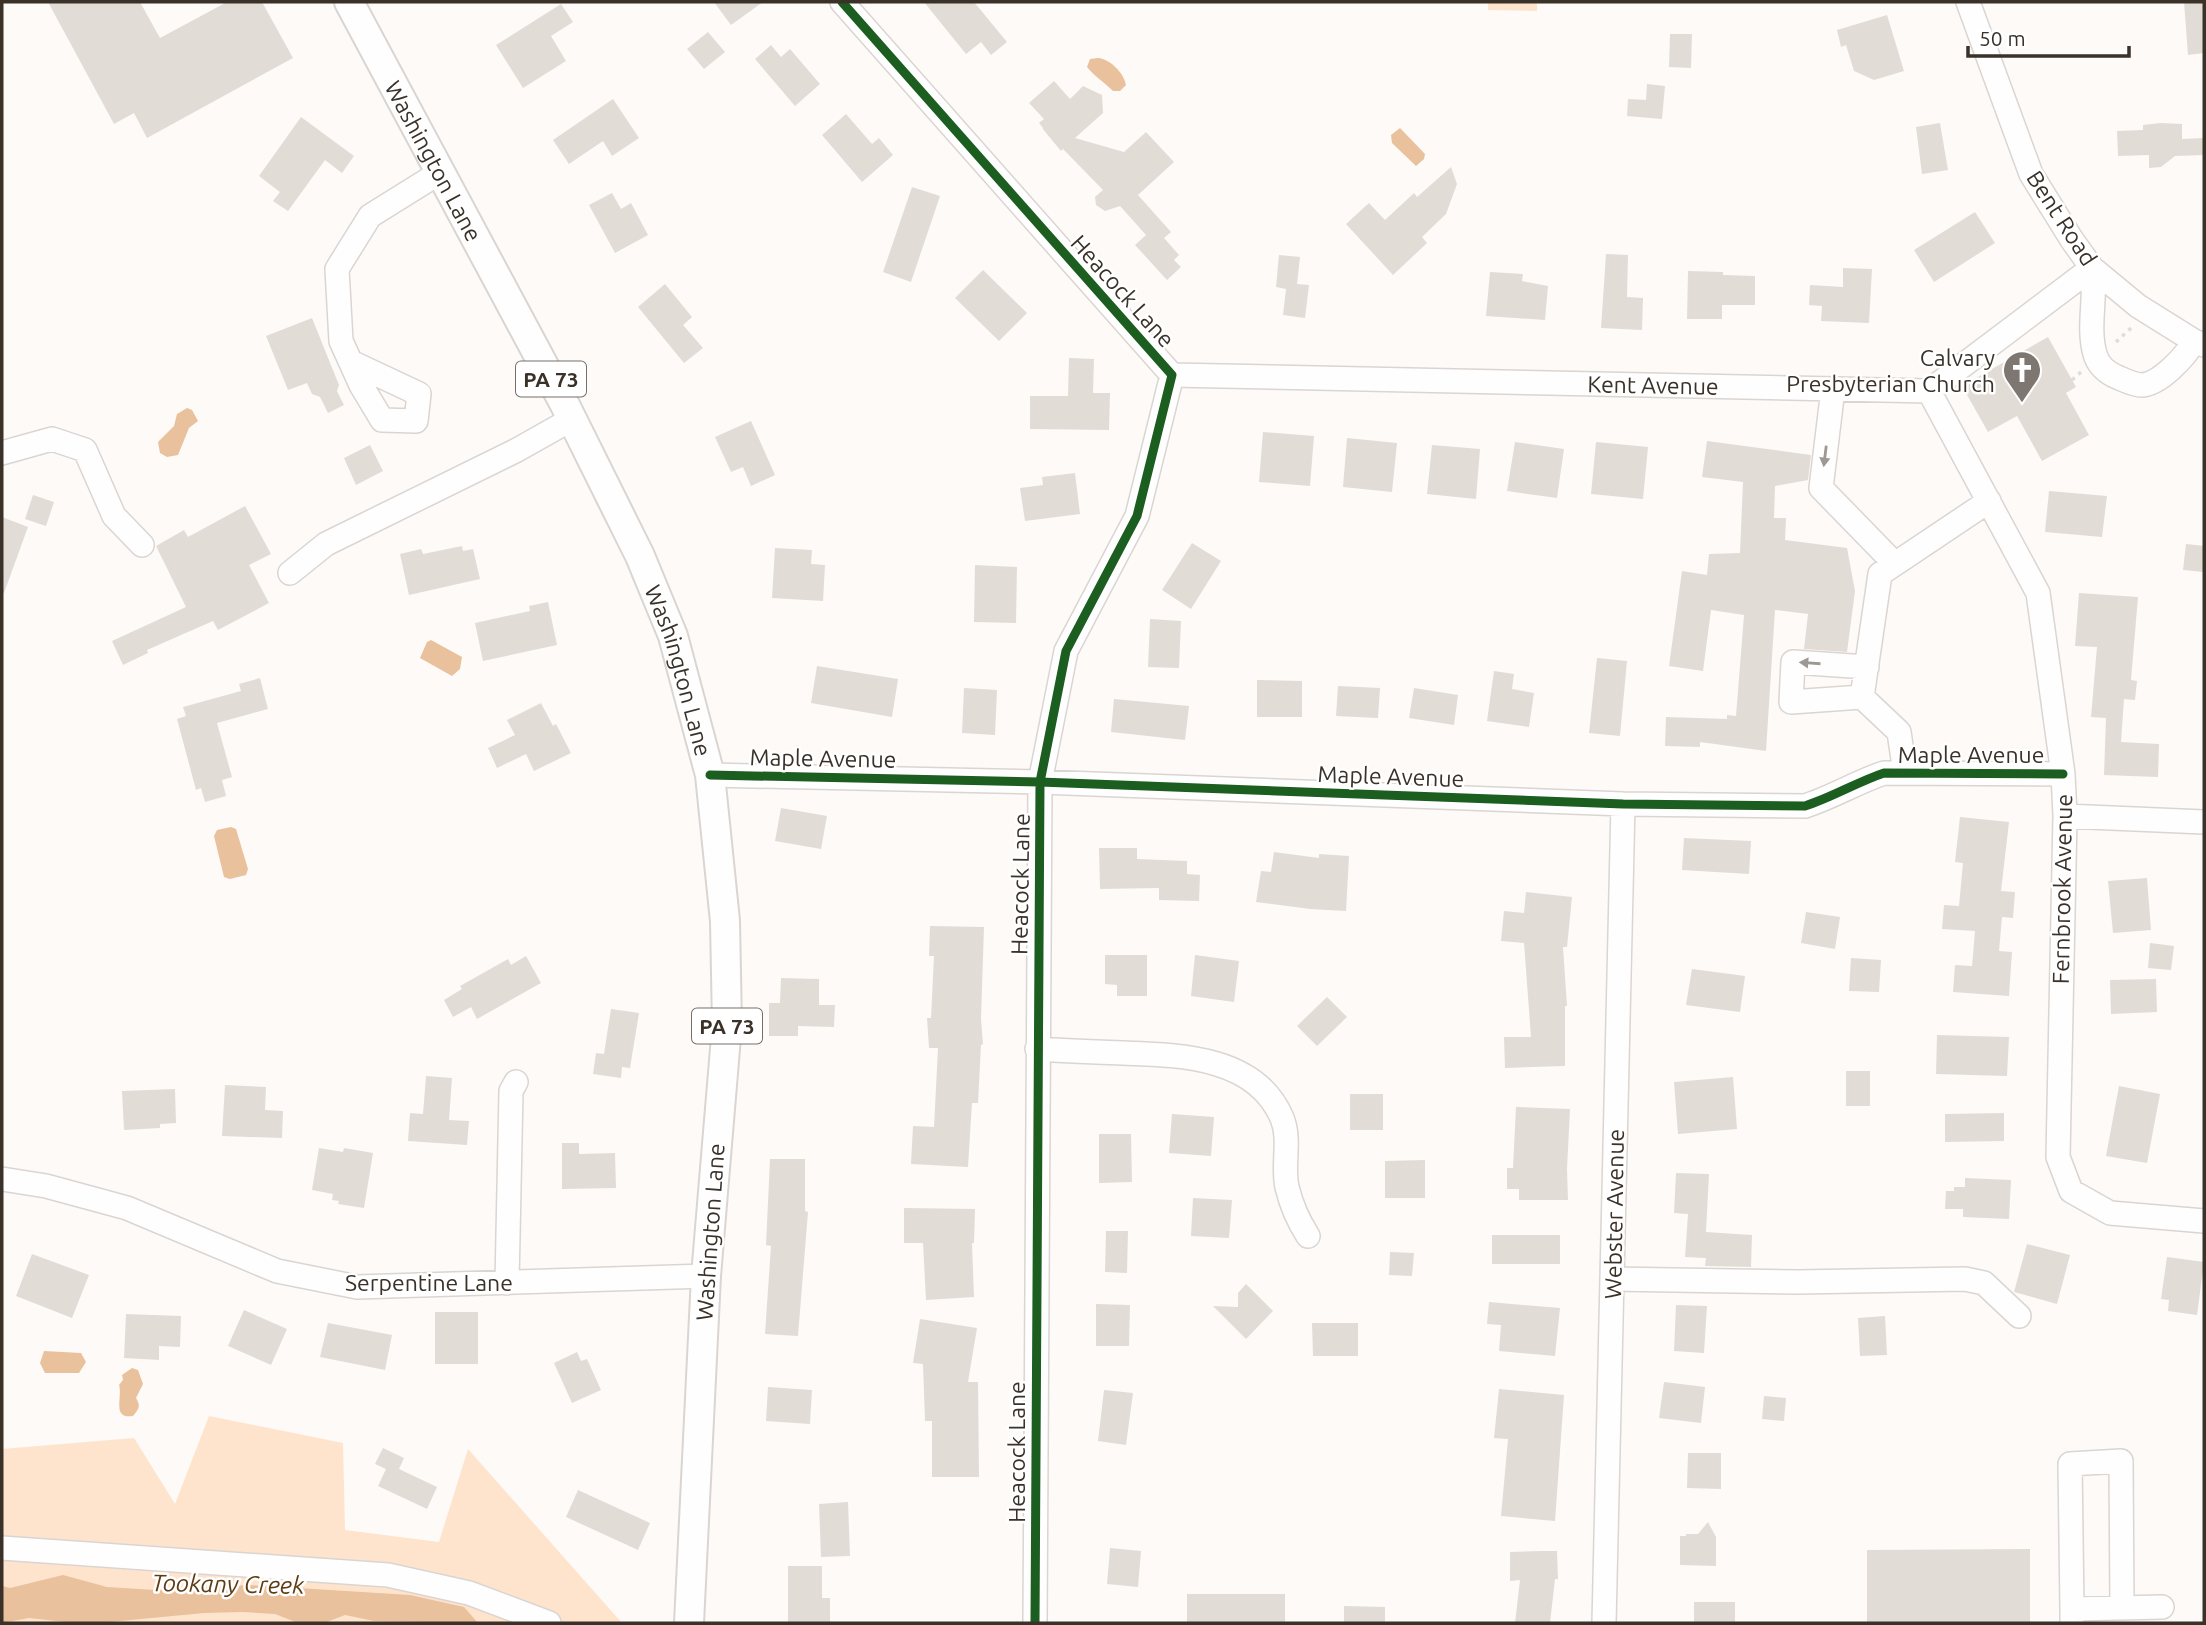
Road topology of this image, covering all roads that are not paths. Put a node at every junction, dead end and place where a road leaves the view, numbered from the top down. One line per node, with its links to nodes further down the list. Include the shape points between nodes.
1 (349, 2): 4 (main road, Washington Lane / PA 73)
2 (842, 2): 8 (street, Heacock Lane)
3 (1968, 2): 5 (street, Bent Road, via 2031,174)
4 (439, 173): 7 (street, via 370,216 337,269 341,341); 11 (main road, Washington Lane / PA 73)
5 (2092, 268): 6 (street, Bent Road, via 2138,306); 6 (street, via 2091,339 2096,358 2108,373 2141,386 2154,382); 10 (street)
6 (2199, 343)
7 (351, 362)
8 (1172, 375): 9 (street, Kent Avenue); 22 (street, Heacock Lane, via 1137,516 1066,651)
9 (1833, 389): 10 (street, Kent Avenue); 15 (street, one-way to 15, via 1821,488)
10 (1929, 391): 13 (street, Fernbrook Avenue)
11 (572, 419): 16 (street, via 326,544); 20 (main road, Washington Lane / PA 73, via 640,556 673,636)
12 (2, 453): 14 (street, via 52,439 85,450 114,516)
13 (1989, 501): 15 (street); 21 (street, Fernbrook Avenue, via 2038,593)
14 (142, 545)
15 (1895, 564): 17 (street, via 1880,574)
16 (290, 573)
17 (1867, 667): 18 (street); 18 (street, one-way to 18, via 1793,662 1791,702)
18 (1862, 697): 19 (street, via 1899,732)
19 (1905, 773): 21 (street, Maple Avenue); 23 (street, Maple Avenue, via 1884,773 1805,806)
20 (710, 775): 22 (street, Maple Avenue); 31 (main road, Washington Lane / PA 73, via 725,921 727,1025)
21 (2063, 775): 24 (street, Fernbrook Avenue)
22 (1040, 782): 23 (street, Maple Avenue); 26 (street, Heacock Lane)
23 (1623, 804): 32 (street, Webster Avenue)
24 (2065, 816): 25 (street); 29 (street, Fernbrook Avenue, via 2058,1157 2071,1191 2110,1213)
25 (2204, 822)
26 (1037, 1049): 30 (street, via 1182,1055 1242,1075 1266,1095 1283,1120 1287,1186); 41 (street, Heacock Lane)
27 (516, 1083): 33 (street, via 511,1091)
28 (2, 1179): 33 (street, Serpentine Lane, via 127,1208 290,1274 357,1287)
29 (2204, 1221)
30 (1308, 1236)
31 (706, 1276): 33 (street, Serpentine Lane); 40 (main road, Washington Lane / PA 73)
32 (1612, 1279): 34 (street, via 1965,1279 1984,1283); 42 (street, Webster Avenue)
33 (507, 1283)
34 (2019, 1316)
35 (2, 1548): 39 (street, via 387,1575 469,1593)
36 (2162, 1606): 37 (street)
37 (2122, 1607): 38 (street); 38 (street, via 2121,1461 2070,1464)
38 (2072, 1616)
39 (549, 1623)
40 (689, 1623)
41 (1035, 1623)
42 (1604, 1623)

